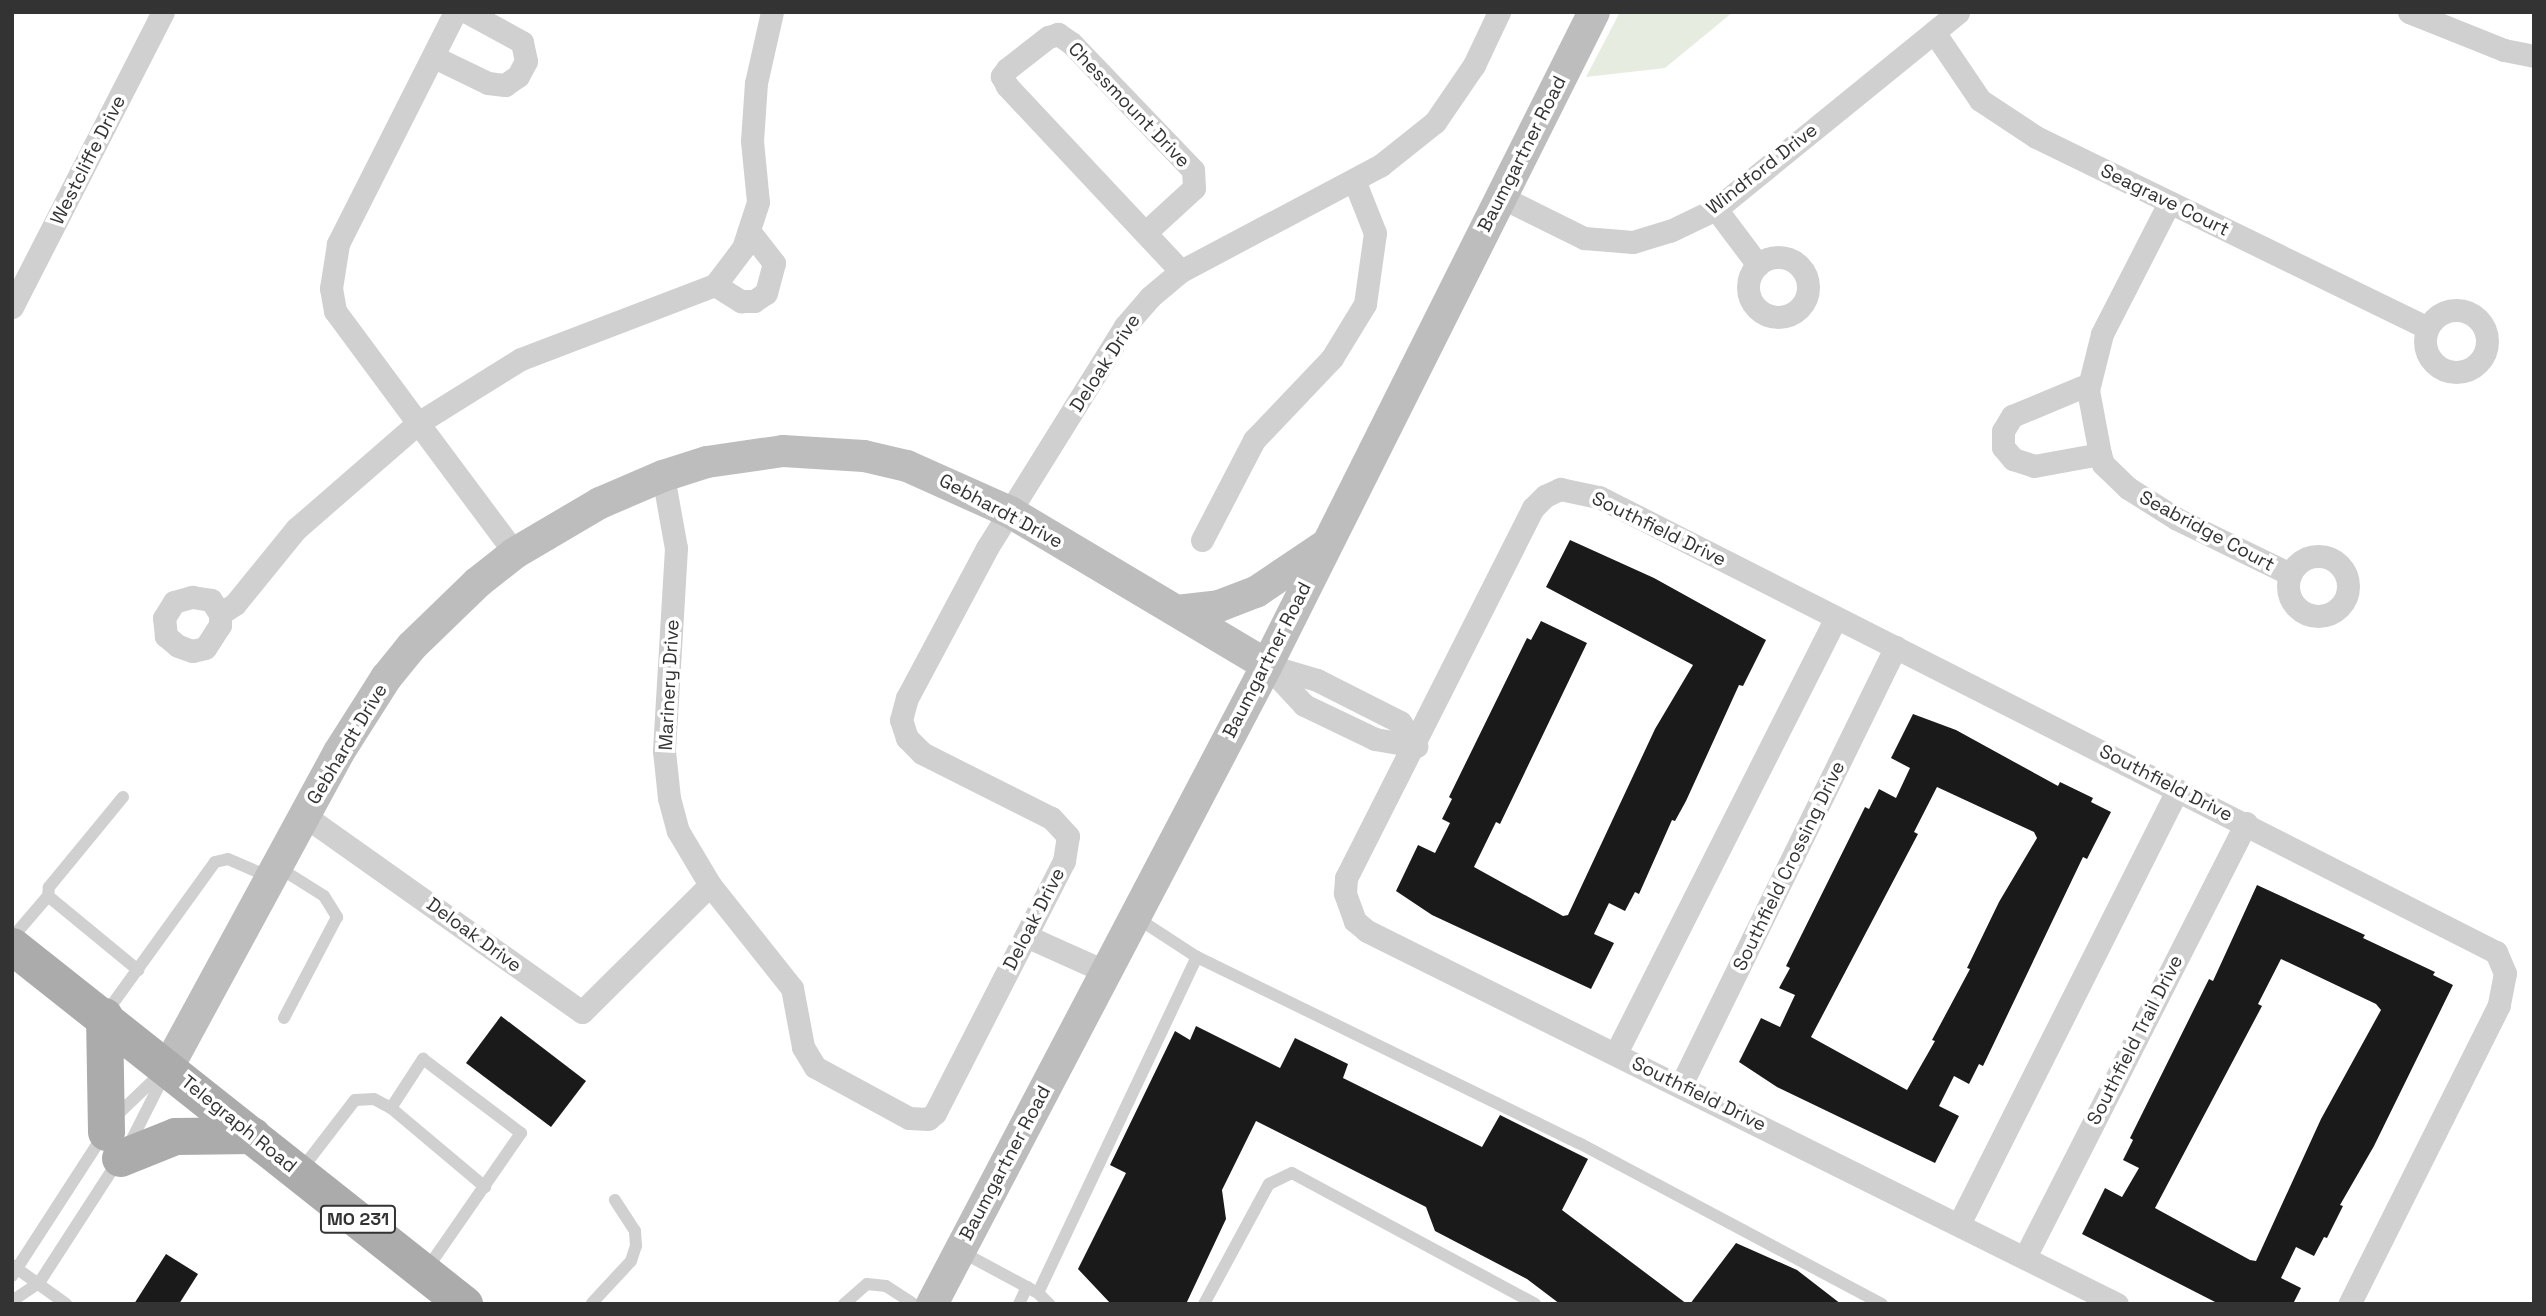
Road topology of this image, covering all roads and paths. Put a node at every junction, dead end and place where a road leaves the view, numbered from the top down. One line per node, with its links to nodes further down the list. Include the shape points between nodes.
1 (163, 12): 21 (street, Westcliffe Drive)
2 (455, 12): 11 (street)
3 (467, 12): 11 (street, via 522,42 526,61 518,76 505,85 488,83)
4 (772, 12): 16 (street, via 756,83 752,141 758,202)
5 (1499, 12): 12 (street, Deloak Drive, via 1480,54 1435,122)
6 (1594, 12): 13 (street, Baumgartner Road)
7 (1958, 12): 9 (street, Windford Drive)
8 (2409, 12): 10 (street, via 2504,50)
9 (1934, 32): 14 (street, Seagrave Court, via 1980,100 2036,137); 15 (street, Windford Drive)
10 (2534, 56)
11 (434, 57): 24 (street, via 338,244 331,288 335,312)
12 (1354, 180): 19 (street, Deloak Drive); 28 (street, via 1375,233 1365,304 1332,358 1254,440)
13 (1501, 197): 15 (street, Windford Drive, via 1584,238 1613,242 1670,231); 29 (street, Baumgartner Road)
14 (2169, 203): 22 (street, Seagrave Court); 23 (street, Seabridge Court, via 2102,334)
15 (1716, 209): 18 (street)
16 (749, 231): 20 (street, via 743,248); 20 (street, via 774,263 766,292 754,301 741,301)
17 (1146, 232): 17 (street, Chessmount Drive, via 1194,188 1193,170 1071,43 1058,34 1048,37 1007,69 1002,76 1007,86); 19 (street, Chessmount Drive)
18 (1758, 265)
19 (1181, 271): 27 (street, Deloak Drive, via 1150,297 1125,327)
20 (715, 285): 24 (street, via 521,359)
21 (12, 307)
22 (2427, 328)
23 (2089, 384): 25 (street, Seabridge Court); 25 (street, via 2012,416 2003,431 2003,447 2013,459 2034,466)
24 (418, 423): 30 (street); 33 (street, via 296,528 234,604)
25 (2099, 454): 31 (street, Seabridge Court, via 2127,488 2177,519)
26 (663, 476): 27 (street, Gebhardt Drive, via 745,455 783,451 864,456 942,478); 30 (street, Gebhardt Drive, via 589,508); 43 (street, Marinery Drive, via 676,548 664,751 669,798 678,831)
27 (1010, 512): 32 (street, Gebhardt Drive); 46 (street, Deloak Drive, via 920,674 901,720 907,738 922,753 1051,817 1068,836 1064,861)
28 (1202, 540)
29 (1325, 545): 32 (street, via 1256,592 1219,606); 36 (street, Baumgartner Road)
30 (515, 553): 40 (street, Gebhardt Drive, via 446,611 386,678)
31 (2290, 574)
32 (1177, 611): 36 (street, Gebhardt Drive)
33 (220, 614)
34 (1836, 618): 35 (street, Southfield Drive); 37 (street, Southfield Drive, via 1599,497 1560,489 1533,508); 54 (street)
35 (1896, 647): 38 (street, Southfield Drive); 56 (street, Southfield Crossing Drive)
36 (1266, 665): 37 (street, via 1304,705 1375,739); 45 (street, Baumgartner Road)
37 (1416, 746): 54 (street, Southfield Drive, via 1346,878 1345,893 1355,921 1367,931)
38 (2177, 790): 41 (street, Southfield Drive); 63 (street)
39 (123, 797): 44 (lane, via 50,887)
40 (304, 816): 42 (street, Gebhardt Drive); 43 (street, Deloak Drive, via 332,831 582,1012)
41 (2246, 823): 65 (street, Southfield Trail Drive); 83 (street, Southfield Drive, via 2496,952 2503,961 2505,989 2500,1005)
42 (275, 872): 50 (lane, via 228,859 215,862); 53 (lane, via 324,896 337,917); 55 (street, Gebhardt Drive)
43 (710, 885): 46 (street, Deloak Drive, via 792,988 803,1047 815,1067 918,1121 935,1113)
44 (48, 896): 47 (lane); 50 (lane)
45 (1133, 916): 49 (lane); 51 (street, Baumgartner Road)
46 (1026, 936): 51 (street)
47 (12, 938)
48 (12, 946): 52 (main road, Telegraph Road / MO 231)
49 (1197, 957): 69 (lane); 81 (lane, via 1579,1143)
50 (138, 970): 52 (lane)
51 (1104, 971): 64 (street, Baumgartner Road)
52 (104, 1016): 55 (main road, Telegraph Road / MO 231); 59 (main road)
53 (284, 1018)
54 (1616, 1053): 56 (street, Southfield Drive)
55 (167, 1067): 58 (main road, Telegraph Road / MO 231); 59 (lane, via 146,1119); 59 (lane, via 123,1105)
56 (1681, 1085): 63 (street, Southfield Drive)
57 (391, 1108): 60 (lane, via 374,1098 355,1100); 61 (lane); 61 (lane, via 423,1059 521,1133)
58 (252, 1135): 59 (main road, via 175,1136); 60 (main road, Telegraph Road / MO 231)
59 (113, 1145): 66 (lane); 68 (lane)
60 (299, 1172): 67 (main road, Telegraph Road / MO 231)
61 (485, 1187): 67 (lane)
62 (615, 1200): 73 (lane, via 635,1231 636,1246 631,1261)
63 (1959, 1224): 65 (street, Southfield Drive)
64 (959, 1250): 69 (lane); 76 (street, Baumgartner Road)
65 (2025, 1257): 82 (street, Southfield Drive)
66 (13, 1269): 68 (lane)
67 (425, 1272): 72 (main road, Telegraph Road / MO 231)
68 (39, 1283): 70 (lane); 71 (lane)
69 (1032, 1290): 77 (lane); 78 (lane)
70 (12, 1301)
71 (66, 1304)
72 (464, 1304)
73 (592, 1304)
74 (844, 1304): 75 (lane, via 867,1284 886,1286)
75 (914, 1304)
76 (932, 1304)
77 (1018, 1304)
78 (1049, 1304)
79 (1204, 1304): 80 (lane, via 1269,1184 1292,1173)
80 (1535, 1304)
81 (1882, 1304)
82 (2117, 1304)
83 (2349, 1304)

